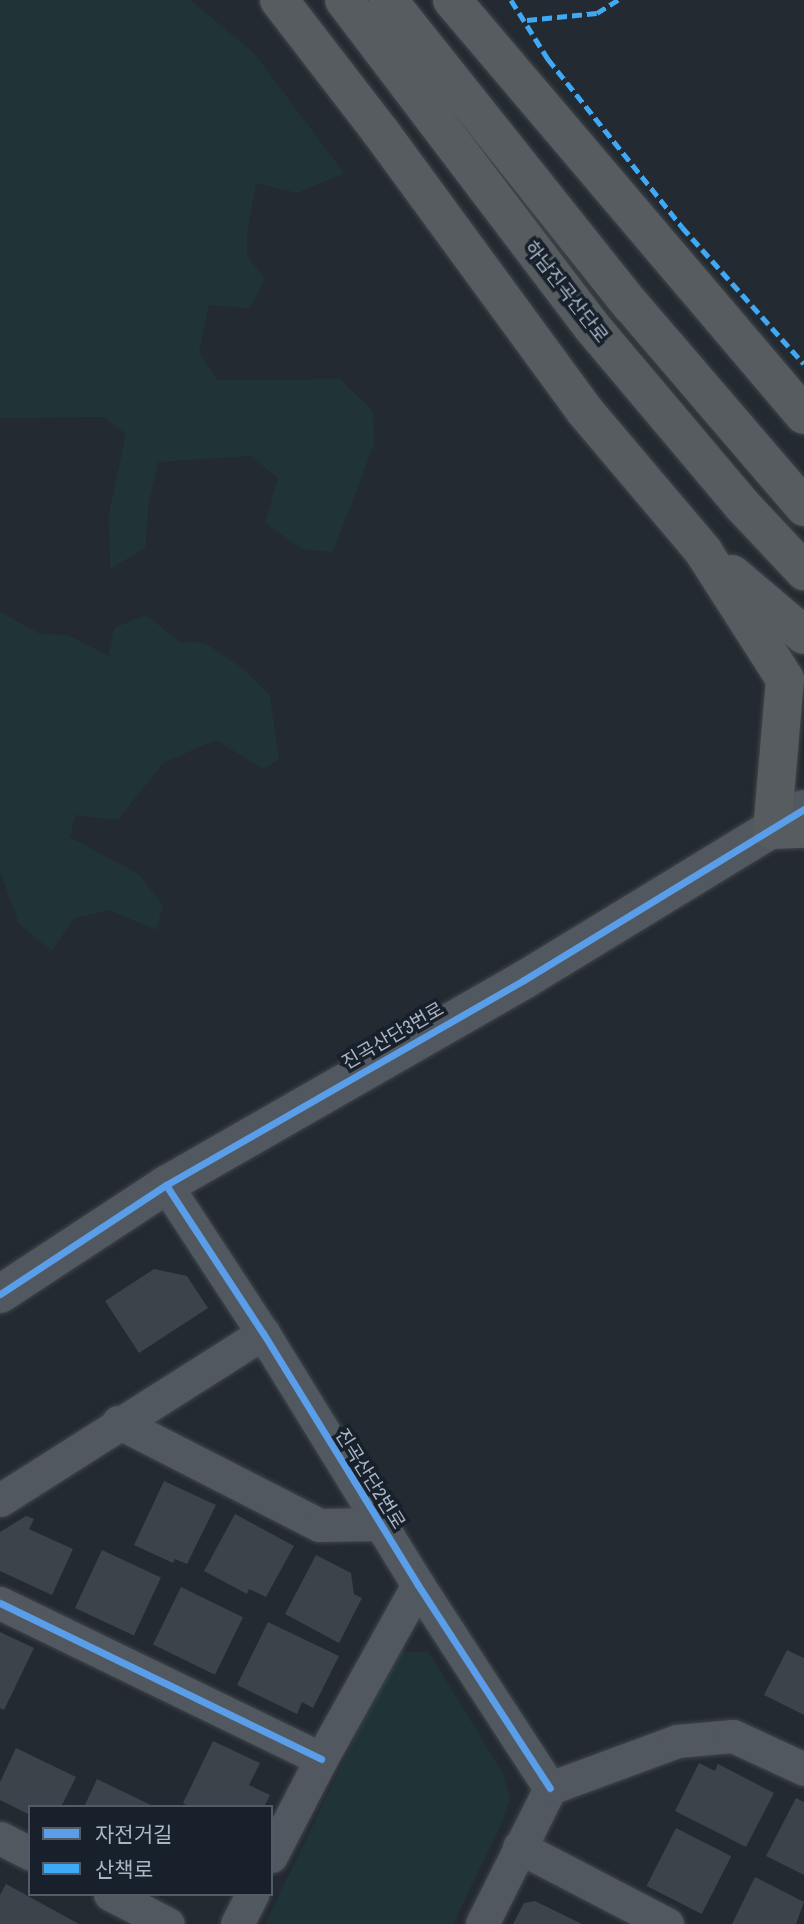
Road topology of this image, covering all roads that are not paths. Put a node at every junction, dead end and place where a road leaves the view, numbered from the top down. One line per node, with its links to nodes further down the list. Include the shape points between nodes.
1 (278, 0): 7 (highway, via 584,410)
2 (344, 0): 8 (highway, 하남진곡산단로, via 593,327 742,505)
3 (388, 0): 6 (highway, via 631,305)
4 (452, 0): 5 (highway)
5 (804, 415)
6 (804, 507)
7 (703, 551): 9 (highway); 11 (highway, via 785,679)
8 (804, 571)
9 (804, 635)
10 (804, 809): 11 (street, 진곡산단3번로)
11 (788, 830): 12 (street, 진곡산단3번로)
12 (166, 1185): 13 (street, 진곡산단3번로); 14 (street, 진곡산단2번로)
13 (0, 1294)
14 (263, 1333): 15 (street); 17 (street, 진곡산단2번로)
15 (118, 1422): 16 (street); 17 (street, 진곡산단2번로, via 319,1525)
16 (0, 1500)
17 (379, 1524): 18 (street, 진곡산단2번로)
18 (418, 1585): 20 (street); 22 (street, 진곡산단2번로)
19 (0, 1603): 20 (street)
20 (321, 1759): 26 (street)
21 (804, 1769): 22 (street, via 733,1736 677,1741)
22 (550, 1788): 24 (street)
23 (0, 1838): 25 (street)
24 (519, 1847): 31 (street); 32 (street)
25 (28, 1852)
26 (273, 1852)
27 (114, 1896): 29 (street)
28 (251, 1896): 30 (street)
29 (168, 1924)
30 (237, 1924)
31 (482, 1924)
32 (667, 1924)

